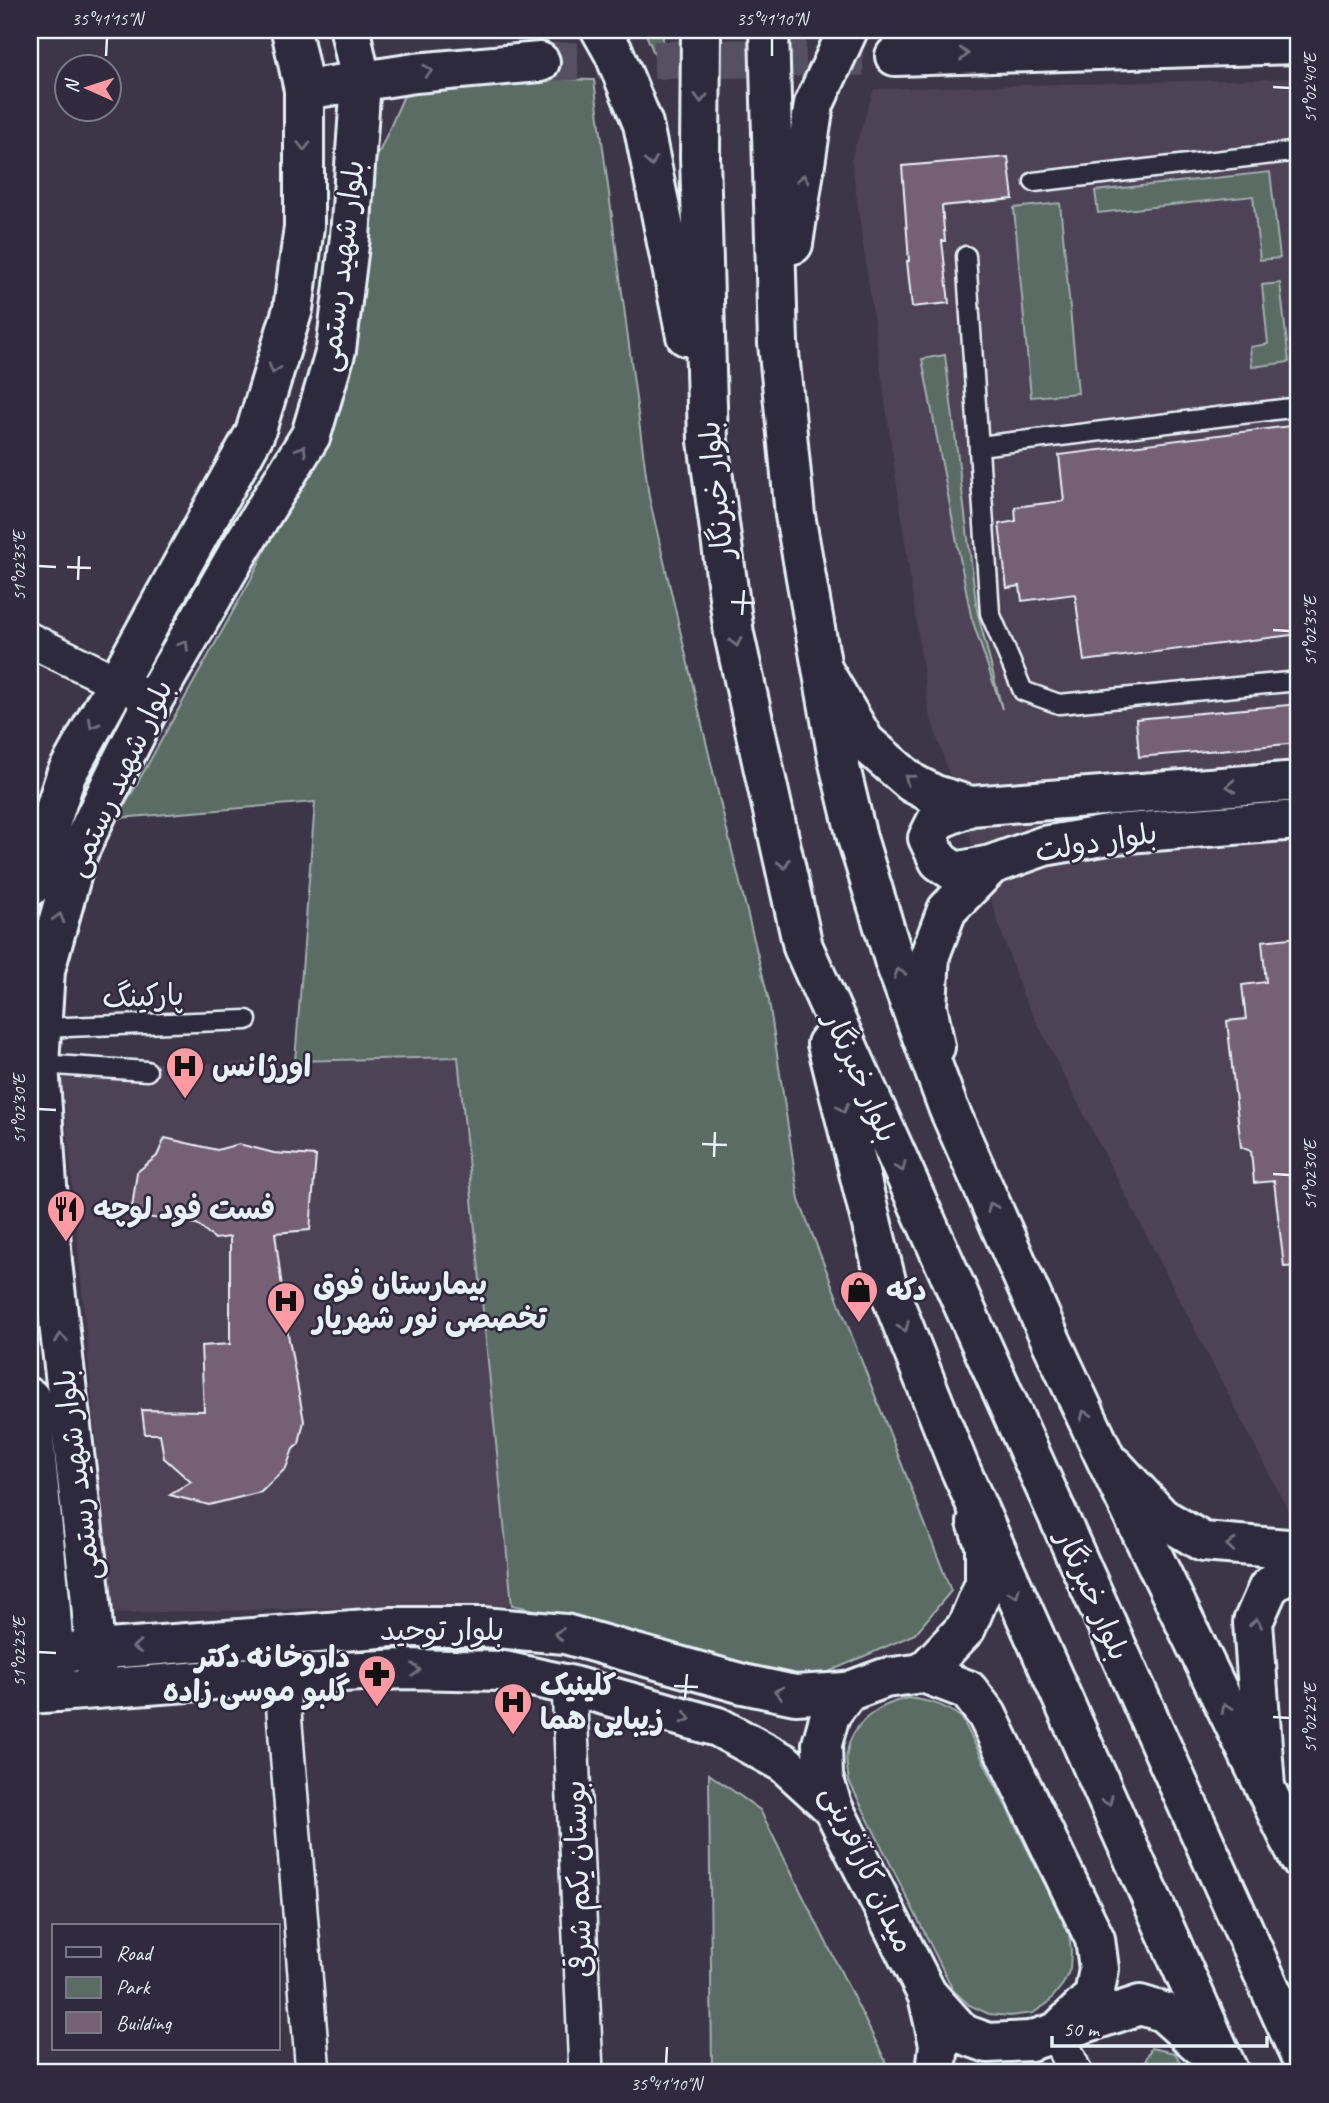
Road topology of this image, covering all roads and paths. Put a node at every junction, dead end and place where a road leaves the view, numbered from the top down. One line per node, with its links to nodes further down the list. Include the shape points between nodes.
1 (350, 30): 10 (main road, بلوار شهید رستمی)
2 (601, 30): 17 (main road, one-way to 17, via 643,124)
3 (701, 30): 17 (main road, بلوار خبرنگار, one-way to 17)
4 (769, 30): 15 (main road)
5 (848, 30): 15 (main road, one-way to 5, via 814,104)
6 (301, 32): 11 (main road, بلوار شهید رستمی)
7 (1299, 44): 8 (main road, one-way to 7)
8 (895, 56)
9 (540, 62): 10 (main road, one-way to 9)
10 (361, 81): 11 (main road); 23 (main road, بلوار شهید رستمی, one-way to 10, via 311,435 336,350)
11 (304, 90): 22 (main road, بلوار شهید رستمی, one-way to 22, via 304,227 293,309 255,433)
12 (1299, 151): 13 (lane)
13 (1034, 182)
14 (966, 256): 18 (lane)
15 (778, 343): 20 (main road, via 796,515)
16 (1299, 407): 18 (lane)
17 (708, 442): 29 (main road, بلوار خبرنگار, one-way to 29, via 734,634)
18 (979, 446): 21 (lane, via 990,614 1023,691 1059,704)
19 (30, 640): 22 (street)
20 (822, 669): 25 (main road, بلوار دولت, one-way to 20, via 912,783 865,742); 33 (main road, one-way to 20, via 895,963 857,838)
21 (1299, 681)
22 (116, 682): 23 (street); 28 (main road, بلوار شهید رستمی, one-way to 28, via 66,775)
23 (153, 700): 31 (main road, بلوار شهید رستمی, one-way to 23, via 45,970 77,855)
24 (1299, 781): 25 (main road, بلوار دولت, one-way to 25)
25 (971, 806): 27 (main road, via 937,820 928,838 939,861 955,872)
26 (1299, 820): 27 (main road, بلوار دولت, via 1114,834 1044,846)
27 (991, 865): 33 (main road, بلوار دولت, via 947,910 930,955 927,1006)
28 (30, 887)
29 (803, 947): 36 (main road, one-way to 36, via 887,1285); 54 (main road, بلوار خبرنگار, one-way to 54)
30 (247, 1020): 31 (lane, پارکینگ)
31 (40, 1046): 32 (lane); 39 (main road, بلوار شهید رستمی, one-way to 31, via 52,1262)
32 (147, 1071)
33 (948, 1107): 35 (main road, one-way to 33)
34 (30, 1398): 40 (main road, بلوار شهید رستمی)
35 (1105, 1457): 37 (main road, one-way to 35, via 1203,1542 1161,1517); 49 (main road, one-way to 35)
36 (958, 1464): 43 (main road, via 985,1545 985,1583 966,1628); 55 (main road, one-way to 55)
37 (1299, 1550)
38 (1299, 1562): 49 (main road, one-way to 38, via 1253,1622 1268,1588)
39 (90, 1591): 40 (main road, via 71,1614); 41 (main road, بلوار شهید رستمی)
40 (50, 1599): 42 (main road, بلوار شهید رستمی)
41 (95, 1650): 42 (main road, بلوار توحید); 46 (main road, بلوار شهید رستمی); 47 (main road, بلوار توحید, one-way to 41, via 795,1695 565,1634 483,1627 393,1627)
42 (42, 1654): 48 (main road, بلوار شهید رستمی)
43 (923, 1673): 47 (main road, via 885,1678); 53 (main road, via 968,1690 987,1715 1095,1939 1098,1969 1094,1996)
44 (281, 1675): 45 (main road, بلوار توحید, one-way to 45, via 504,1671); 46 (main road, بلوار توحید); 56 (street)
45 (569, 1685): 50 (main road, بلوار توحید, one-way to 50, via 718,1727 784,1763); 57 (street, بوستان یکم شرقی)
46 (98, 1688): 48 (main road, بلوار توحید)
47 (847, 1692): 50 (main road, میدان کارآفرینی, via 830,1715 822,1744 823,1777)
48 (43, 1693)
49 (1265, 1789): 51 (main road)
50 (833, 1808): 52 (main road, میدان کارآفرینی)
51 (1299, 1858)
52 (927, 1994): 53 (main road, میدان کارآفرینی, via 963,2034 988,2043); 58 (main road, via 939,2044)
53 (1043, 2037): 55 (main road, via 1140,2004 1163,2012); 59 (main road); 60 (street)
54 (1299, 2053)
55 (1228, 2071)
56 (313, 2073)
57 (586, 2073)
58 (936, 2073)
59 (1000, 2073)
60 (1075, 2073)

